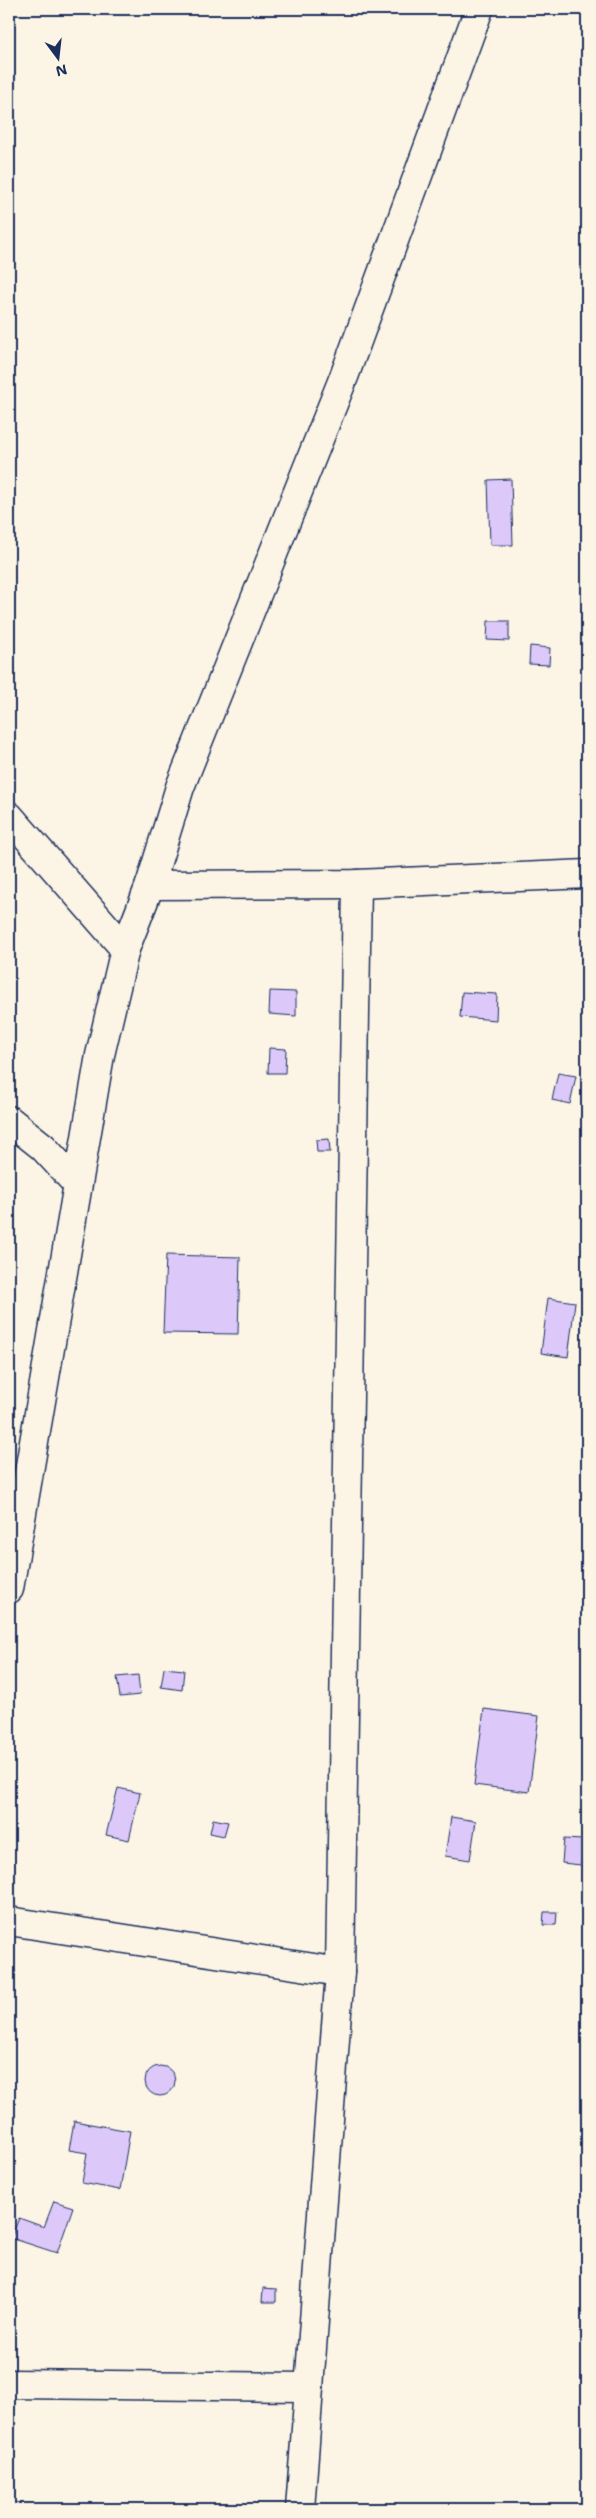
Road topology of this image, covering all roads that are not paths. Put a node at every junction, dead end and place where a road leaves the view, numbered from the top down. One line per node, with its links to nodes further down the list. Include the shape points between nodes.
1 (479, 9): 5 (street, via 346,374 180,787)
2 (9, 816): 6 (street)
3 (587, 874): 4 (street)
4 (356, 884): 5 (street); 11 (street)
5 (150, 885): 6 (street)
6 (124, 949): 8 (street, via 100,1055)
7 (9, 1120): 8 (street, via 43,1147)
8 (77, 1184): 9 (street)
9 (9, 1589)
10 (9, 1921): 11 (street)
11 (340, 1972): 13 (street)
12 (9, 2384): 13 (street)
13 (309, 2387): 14 (street)
14 (300, 2509)

